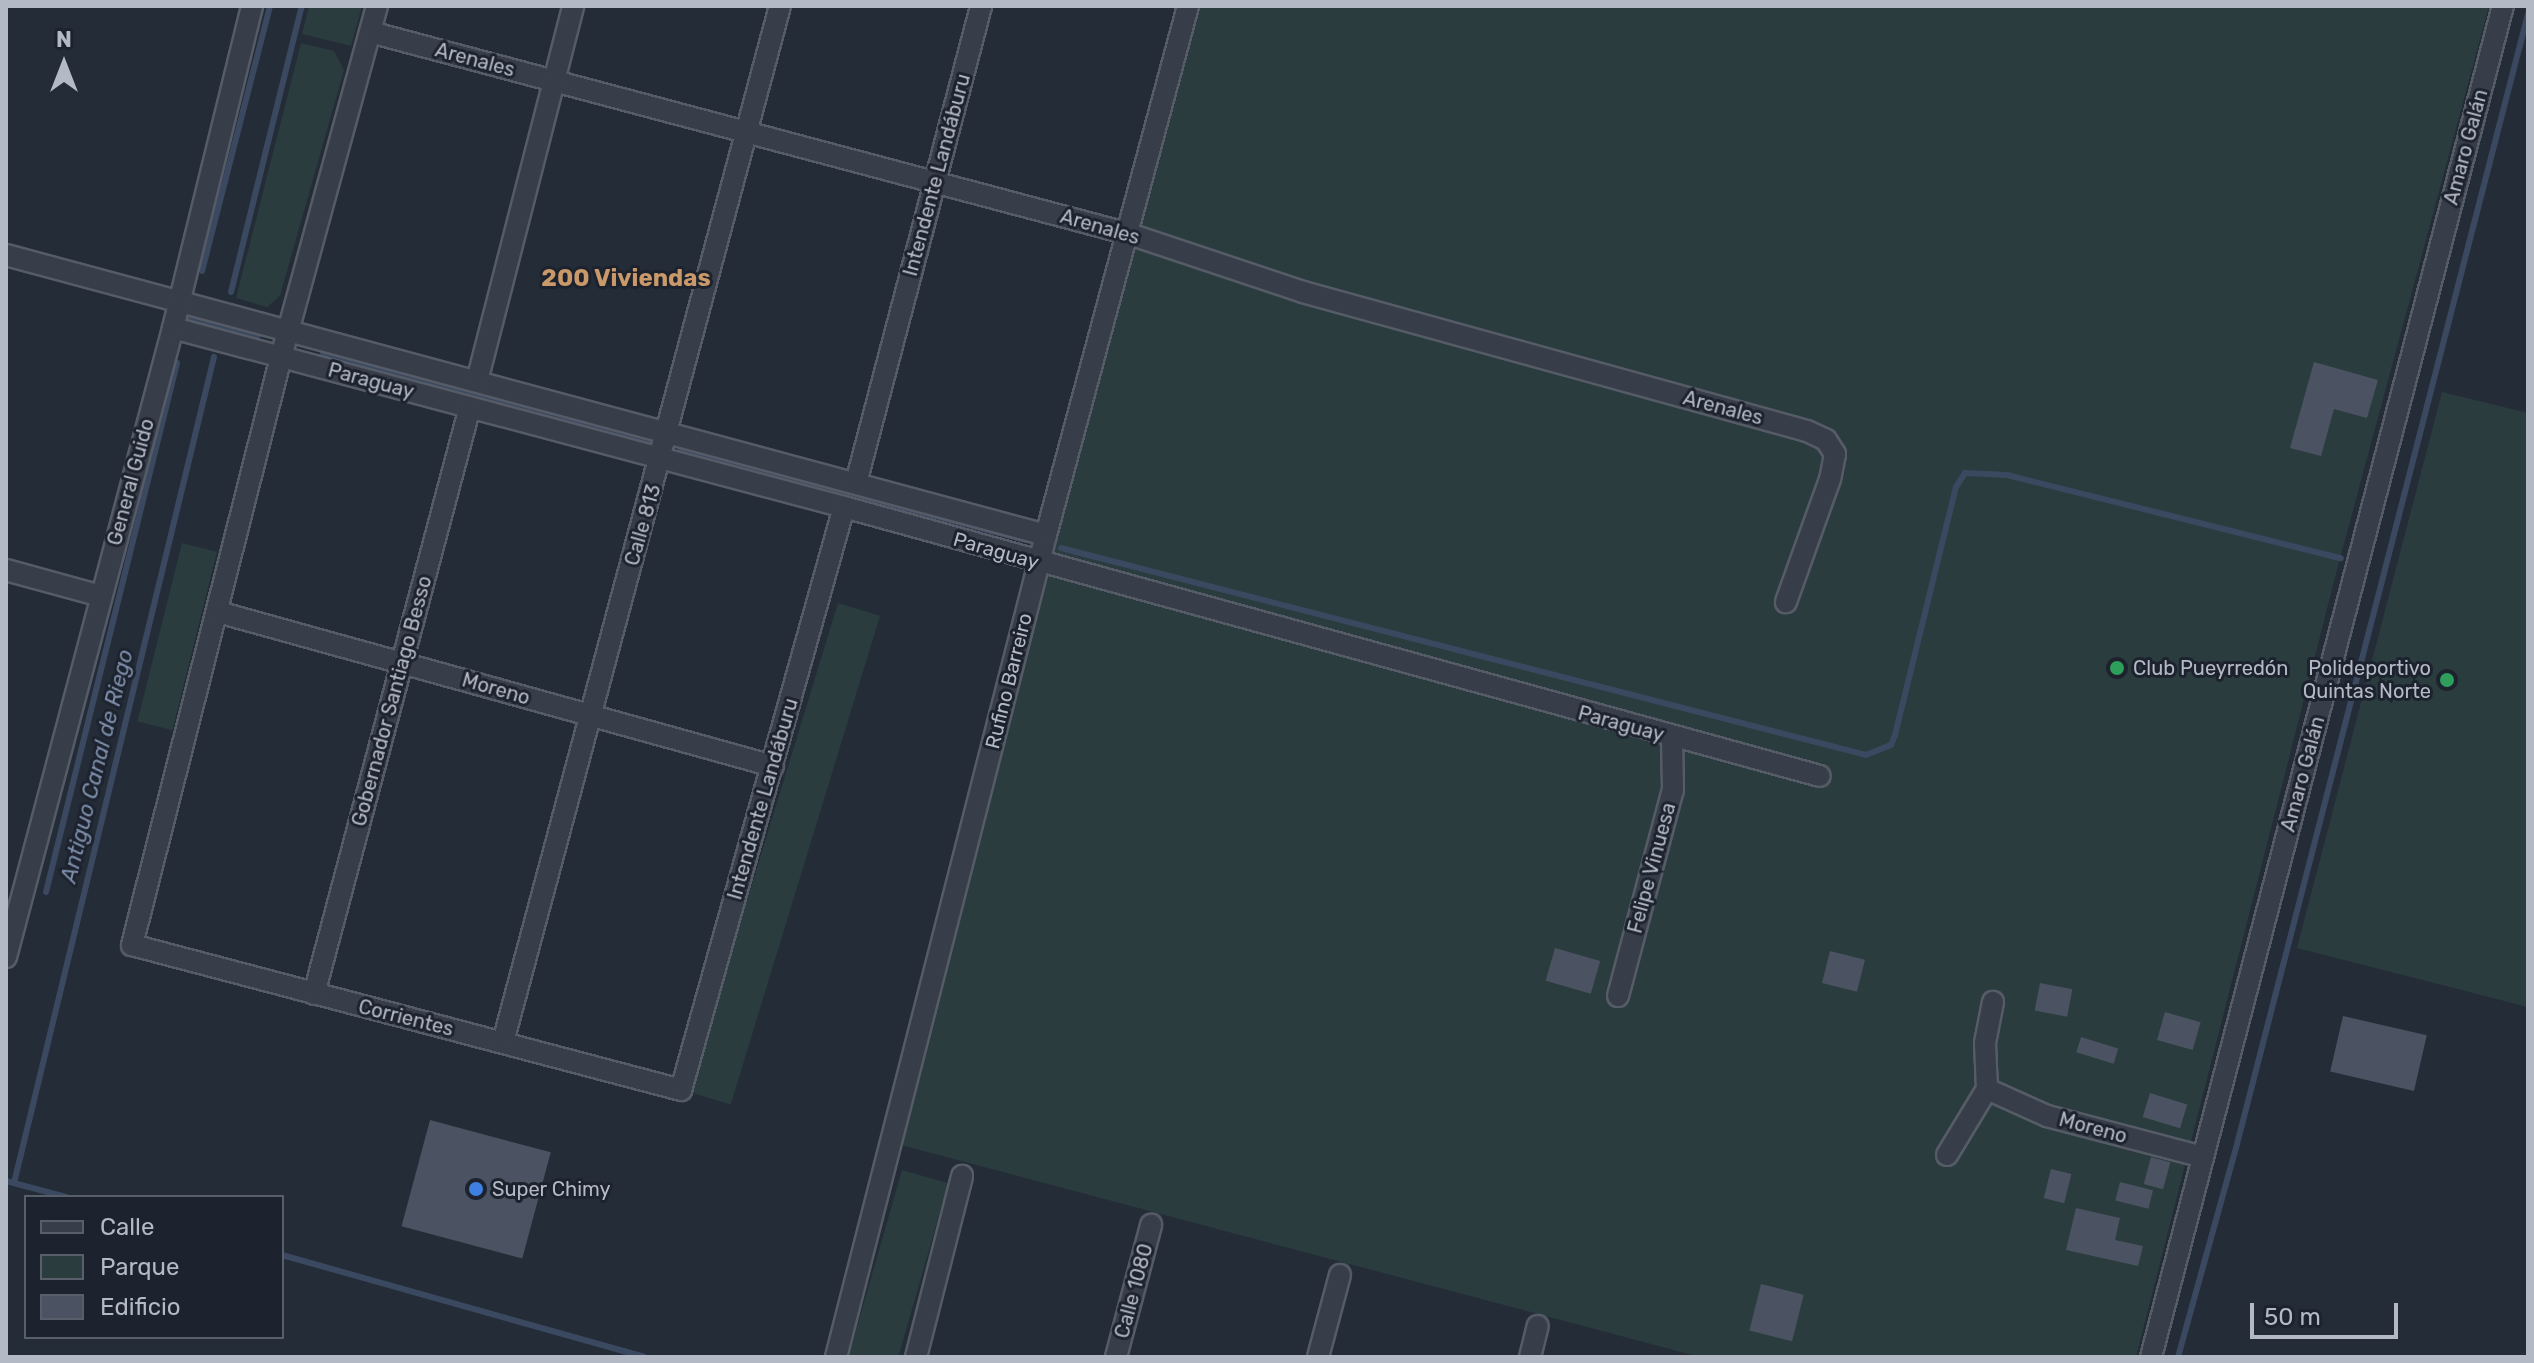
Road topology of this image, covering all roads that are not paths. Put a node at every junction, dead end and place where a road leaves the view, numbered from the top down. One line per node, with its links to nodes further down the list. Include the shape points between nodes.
1 (252, 6): 14 (street, General Guido)
2 (377, 6): 8 (street)
3 (573, 6): 9 (street)
4 (780, 6): 10 (street, Calle 813)
5 (981, 6): 11 (street, Intendente Landáburu)
6 (1188, 6): 12 (street, Rufino Barreiro)
7 (2503, 6): 44 (street, Amaro Galán)
8 (370, 32): 9 (street, Arenales); 16 (street)
9 (552, 80): 10 (street, Arenales); 18 (street)
10 (749, 133): 11 (street, Arenales); 20 (street, Calle 813)
11 (935, 182): 12 (street, Arenales); 22 (street, Intendente Landáburu)
12 (1129, 234): 24 (street, Rufino Barreiro); 28 (street, Arenales, via 1303,292 1826,440 1835,454 1830,479)
13 (6, 255): 14 (street, Paraguay)
14 (180, 301): 15 (street, General Guido); 16 (street, Paraguay)
15 (173, 328): 17 (street, Paraguay); 27 (street, General Guido)
16 (288, 330): 17 (street); 18 (street, Paraguay)
17 (281, 357): 19 (street, Paraguay); 29 (street)
18 (477, 381): 20 (street, Paraguay)
19 (470, 407): 21 (street, Paraguay); 30 (street, Gobernador Santiago Besso)
20 (669, 433): 21 (street, Calle 813); 22 (street, Paraguay)
21 (662, 459): 23 (street, Paraguay); 31 (street, Calle 813)
22 (856, 483): 24 (street, Paraguay)
23 (844, 507): 25 (street, Paraguay); 33 (street, Intendente Landáburu)
24 (1046, 535): 25 (street, Rufino Barreiro)
25 (1040, 564): 32 (street, Paraguay); 49 (street, Rufino Barreiro)
26 (6, 570): 27 (street)
27 (101, 596): 35 (street, General Guido)
28 (1786, 602)
29 (218, 612): 30 (street, Moreno); 37 (street, Corrientes, via 132,945)
30 (402, 663): 31 (street, Moreno); 37 (street, Gobernador Santiago Besso)
31 (590, 716): 33 (street, Moreno); 40 (street, Calle 813)
32 (1672, 738): 34 (street, Paraguay); 38 (street, Felipe Vinuesa, via 1673,790)
33 (773, 766): 42 (street, Intendente Landáburu)
34 (1820, 776)
35 (15, 884): 36 (street, General Guido)
36 (6, 957)
37 (314, 994): 40 (street, Corrientes)
38 (1618, 996)
39 (1993, 1002): 41 (street, via 1985,1043)
40 (503, 1042): 42 (street, Corrientes)
41 (1987, 1089): 43 (street); 44 (street, Moreno, via 2047,1116)
42 (681, 1090)
43 (1947, 1155)
44 (2203, 1157): 54 (street, Amaro Galán)
45 (962, 1176): 50 (street)
46 (1151, 1225): 51 (street, Calle 1080)
47 (1340, 1275): 52 (street)
48 (1538, 1326): 53 (street)
49 (836, 1357)
50 (916, 1357)
51 (1116, 1357)
52 (1318, 1357)
53 (1530, 1357)
54 (2151, 1357)

